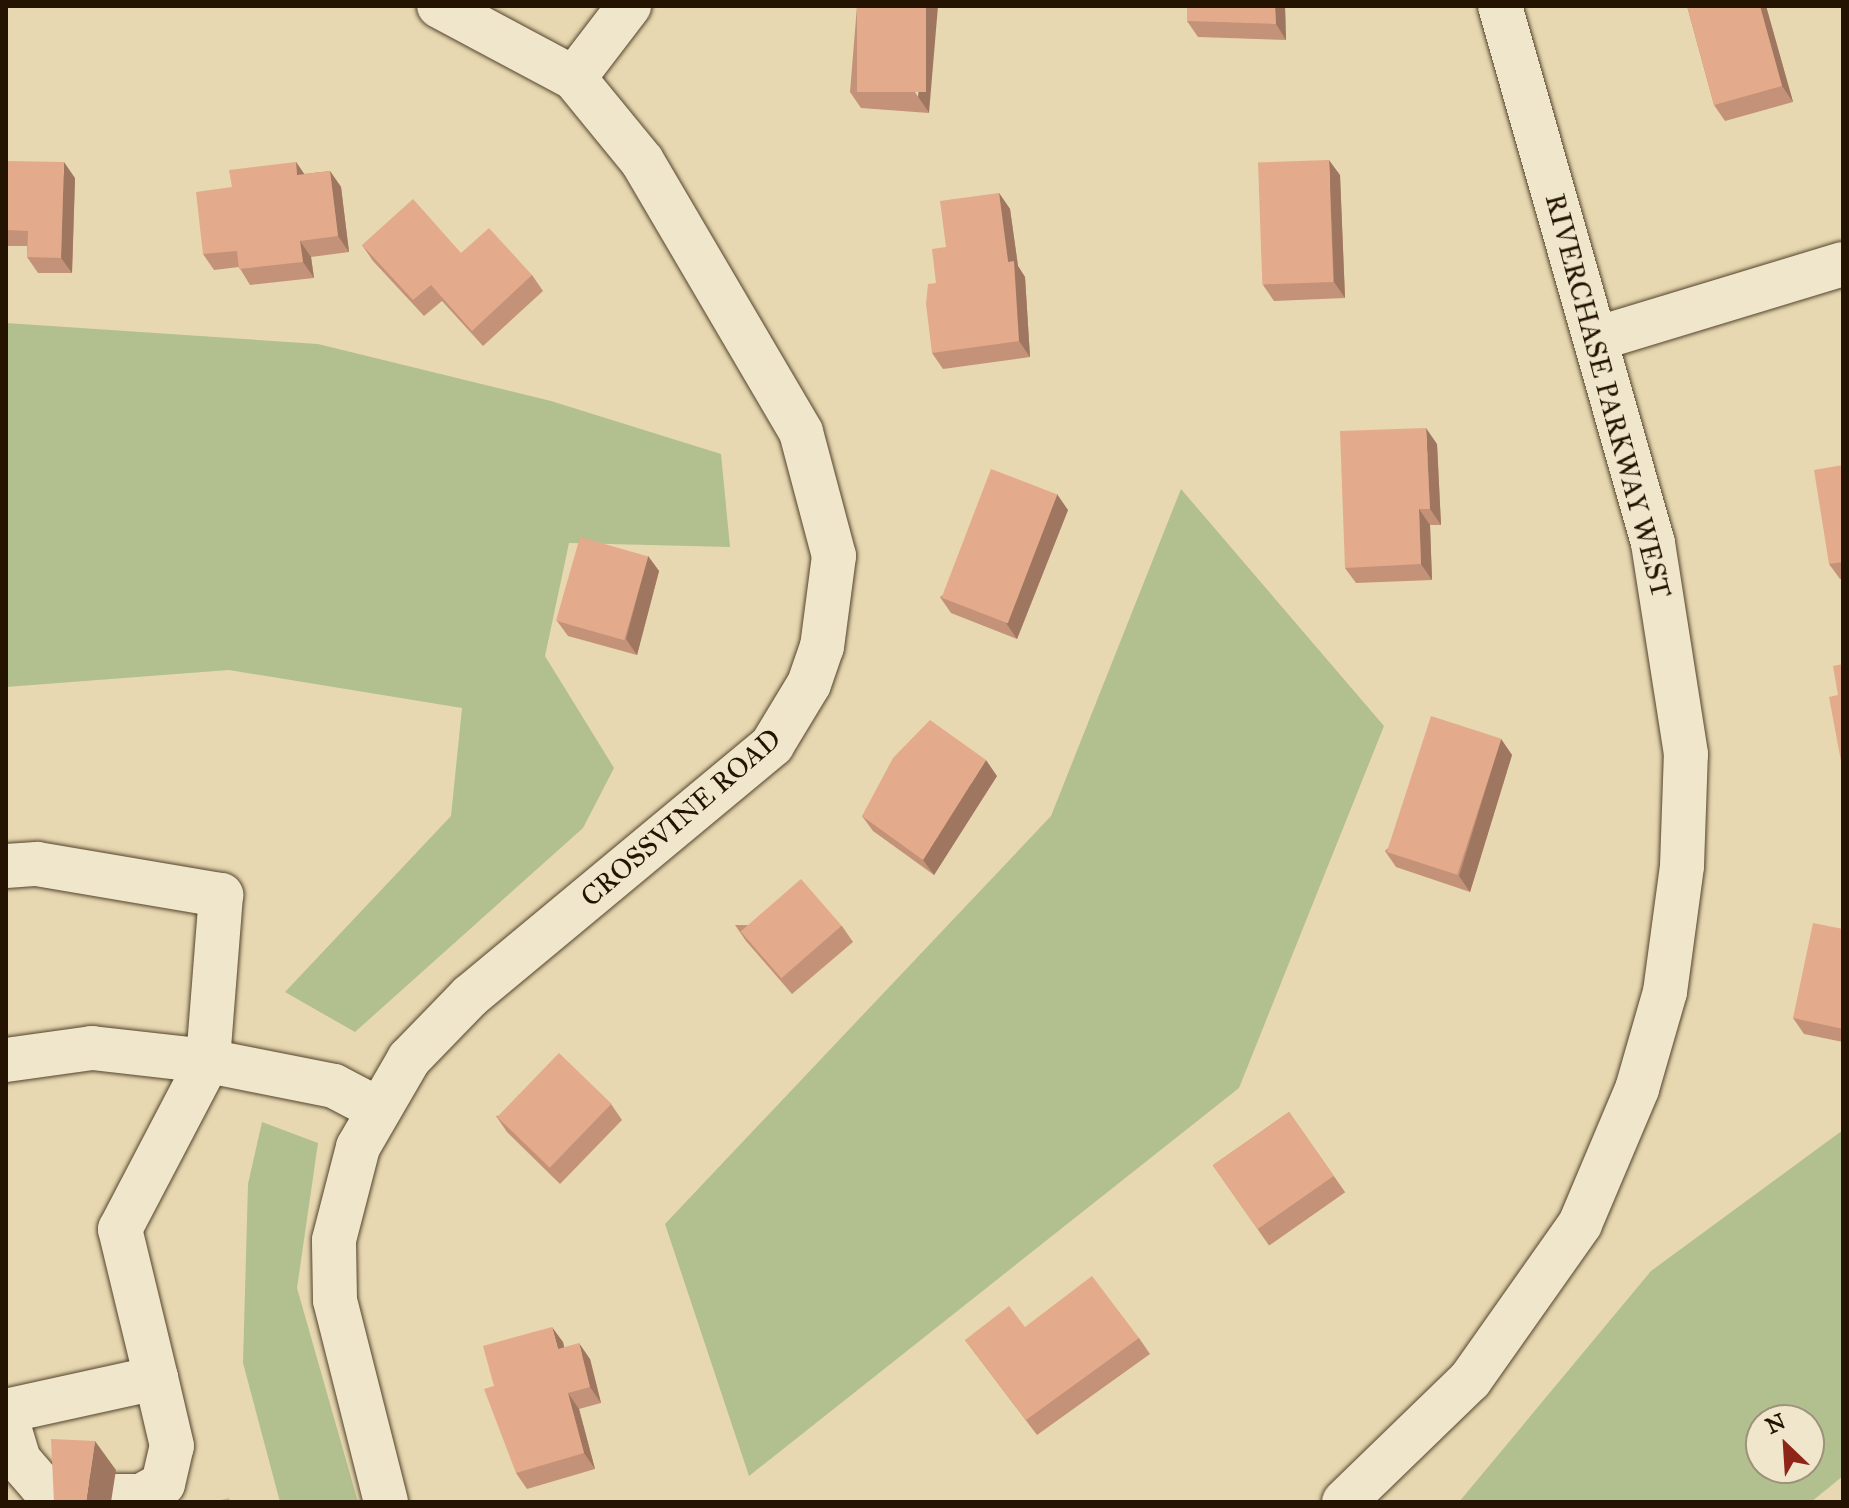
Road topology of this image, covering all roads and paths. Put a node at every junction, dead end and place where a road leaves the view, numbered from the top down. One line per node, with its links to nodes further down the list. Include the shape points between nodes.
1 (629, 6): 4 (street)
2 (1500, 6): 6 (street, RIVERCHASE PARKWAY WEST)
3 (461, 10): 4 (street, CROSSVINE ROAD)
4 (574, 78): 10 (street, CROSSVINE ROAD, via 685,226 801,432 834,556 831,601 809,684 772,745 470,996 409,1059)
5 (1843, 264): 6 (street)
6 (1596, 339): 16 (street, RIVERCHASE PARKWAY WEST, via 1653,543 1686,754 1682,866 1665,992 1610,1157 1542,1284 1470,1380)
7 (6, 866): 9 (street, via 37,864 221,895)
8 (6, 1060): 9 (street, via 92,1048)
9 (208, 1061): 10 (street, via 334,1086); 11 (street, via 120,1229)
10 (378, 1109): 15 (street, CROSSVINE ROAD, via 358,1147 334,1240 335,1300)
11 (156, 1378): 12 (street); 14 (street, via 172,1446 168,1469 153,1491)
12 (6, 1414): 13 (street, via 19,1460 40,1484)
13 (70, 1493)
14 (115, 1496)
15 (386, 1502)
16 (1344, 1502)

